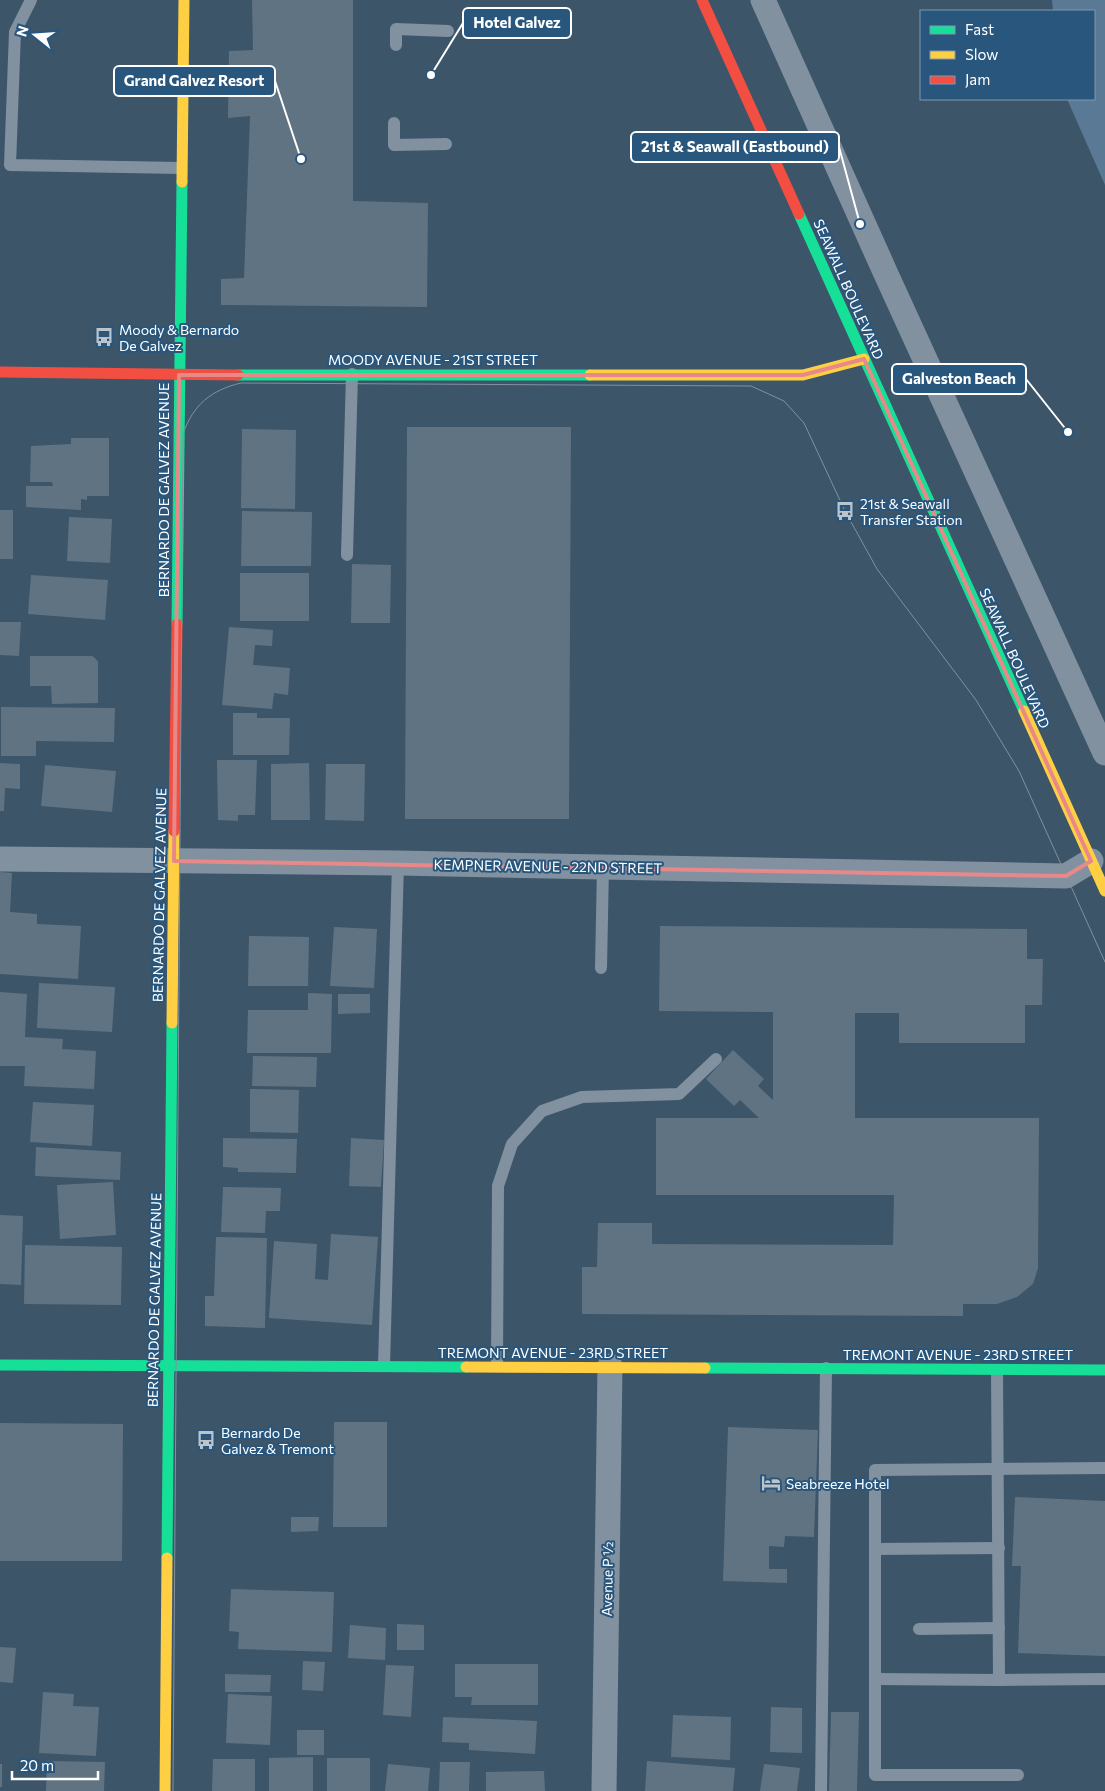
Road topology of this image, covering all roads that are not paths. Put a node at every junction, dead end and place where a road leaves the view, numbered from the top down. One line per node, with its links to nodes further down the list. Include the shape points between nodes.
1 (32, 0): 9 (lane, via 14,32 10,165)
2 (184, 0): 9 (main road, BERNARDO DE GALVEZ AVENUE)
3 (702, 0): 10 (main road, SEAWALL BOULEVARD)
4 (763, 0): 15 (street)
5 (448, 31): 6 (lane, via 396,29)
6 (396, 45)
7 (394, 123): 8 (lane, via 394,144)
8 (446, 144)
9 (181, 168): 13 (main road, BERNARDO DE GALVEZ AVENUE)
10 (864, 359): 12 (main road, MOODY AVENUE - 21ST STREET, via 803,375); 18 (main road, SEAWALL BOULEVARD)
11 (0, 372): 13 (main road, MOODY AVENUE - 21ST STREET)
12 (352, 374): 13 (main road, MOODY AVENUE - 21ST STREET); 14 (lane)
13 (179, 375): 17 (main road, BERNARDO DE GALVEZ AVENUE)
14 (347, 555)
15 (1105, 752)
16 (0, 859): 17 (street, KEMPNER AVENUE - 22ND STREET)
17 (174, 861): 19 (street, KEMPNER AVENUE - 22ND STREET); 25 (main road, BERNARDO DE GALVEZ AVENUE)
18 (1091, 861): 20 (street, KEMPNER AVENUE - 22ND STREET, via 1066,876); 21 (main road, SEAWALL BOULEVARD)
19 (398, 863): 20 (street, KEMPNER AVENUE - 22ND STREET); 26 (lane)
20 (603, 867): 22 (lane)
21 (1105, 891)
22 (601, 968)
23 (716, 1060): 27 (lane, via 679,1094 582,1096 542,1111 512,1144 498,1186)
24 (0, 1365): 25 (main road, TREMONT AVENUE - 23RD STREET)
25 (168, 1366): 26 (main road, TREMONT AVENUE - 23RD STREET); 42 (main road, BERNARDO DE GALVEZ AVENUE)
26 (384, 1366): 27 (main road, TREMONT AVENUE - 23RD STREET)
27 (497, 1366): 28 (main road, TREMONT AVENUE - 23RD STREET)
28 (610, 1366): 29 (main road, TREMONT AVENUE - 23RD STREET); 43 (street, Avenue P ½)
29 (826, 1368): 30 (main road, TREMONT AVENUE - 23RD STREET); 44 (lane)
30 (997, 1370): 31 (main road, TREMONT AVENUE - 23RD STREET); 33 (lane)
31 (1105, 1370)
32 (1105, 1468): 33 (lane)
33 (999, 1469): 34 (lane); 35 (lane, via 875,1470)
34 (999, 1548): 35 (lane); 37 (lane)
35 (875, 1549): 38 (lane)
36 (919, 1628): 37 (lane)
37 (1000, 1628): 40 (lane)
38 (875, 1679): 40 (lane); 41 (lane, via 875,1775)
39 (1105, 1679): 40 (lane)
40 (1000, 1680)
41 (1018, 1775)
42 (165, 1791)
43 (604, 1791)
44 (820, 1791)

